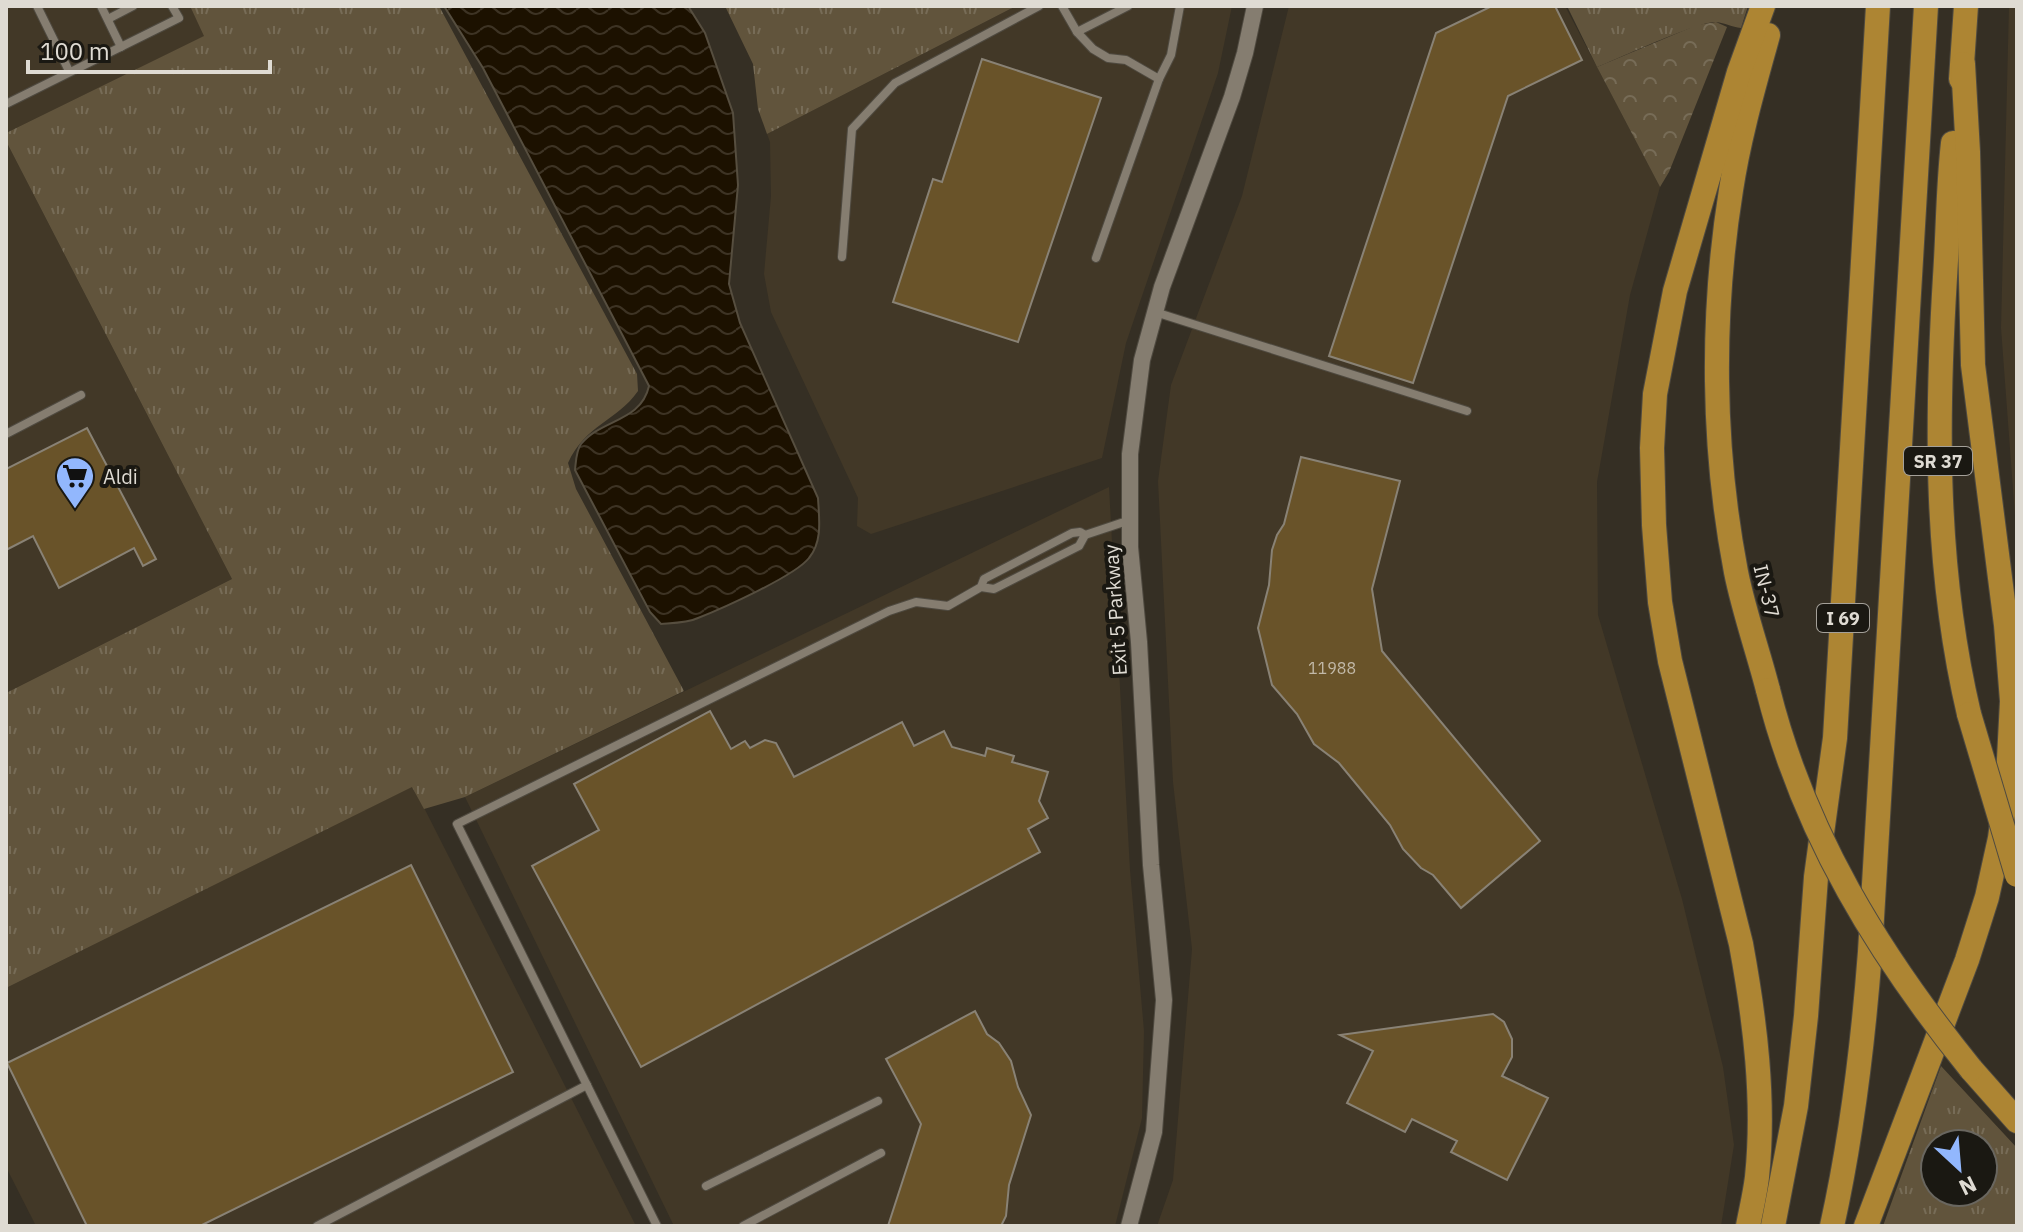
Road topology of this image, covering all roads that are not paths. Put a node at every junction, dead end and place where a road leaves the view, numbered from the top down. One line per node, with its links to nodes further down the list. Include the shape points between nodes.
1 (37, 6): 19 (lane)
2 (101, 6): 15 (lane)
3 (133, 6): 15 (lane)
4 (172, 6): 17 (lane, via 179,18)
5 (1039, 6): 22 (lane, via 895,83 852,129)
6 (1062, 6): 16 (lane)
7 (1128, 6): 16 (lane)
8 (1180, 6): 20 (lane, via 1171,55)
9 (1255, 6): 24 (street, Exit 5 Parkway, via 1232,97)
10 (1763, 6): 41 (highway, via 1675,291 1655,394 1652,448 1660,602 1670,661 1749,986 1760,1123)
11 (1776, 6): 34 (highway, IN-37, bridge, via 1741,136 1722,262 1717,370 1723,488 1734,560 1796,778 1830,858 1858,912 1930,1017)
12 (1878, 6): 42 (highway, I 69, via 1835,738 1816,877 1796,1106)
13 (1926, 6): 43 (highway, I 69, via 1870,952 1851,1123)
14 (1966, 6): 18 (highway, SR 37)
15 (108, 19): 17 (lane)
16 (1077, 32): 20 (lane, via 1108,58 1126,60)
17 (121, 47): 19 (lane)
18 (1963, 64): 31 (highway, SR 37, bridge, via 1952,152 1938,447 1944,565 1969,714); 44 (highway, via 1973,365 2006,625 2012,701 2008,778 1987,897)
19 (69, 71): 21 (lane)
20 (1159, 79): 23 (lane)
21 (6, 104)
22 (842, 257)
23 (1096, 258)
24 (1155, 312): 26 (lane); 28 (street, Exit 5 Parkway, via 1142,360 1130,454)
25 (81, 395): 27 (lane)
26 (1467, 411)
27 (6, 434)
28 (1130, 520): 29 (lane); 40 (street, Exit 5 Parkway, via 1164,1000 1154,1132)
29 (1085, 535): 30 (lane, via 1079,546 994,589); 30 (lane, via 1072,533 984,579)
30 (981, 587): 32 (lane, via 948,606 916,602 889,611 457,824)
31 (2017, 875)
32 (587, 1085): 37 (lane); 38 (lane)
33 (878, 1101): 36 (lane)
34 (2017, 1121)
35 (881, 1153): 39 (lane)
36 (706, 1186)
37 (317, 1226)
38 (657, 1226)
39 (743, 1226)
40 (1129, 1226)
41 (1748, 1226)
42 (1773, 1226)
43 (1832, 1226)
44 (1866, 1226)

